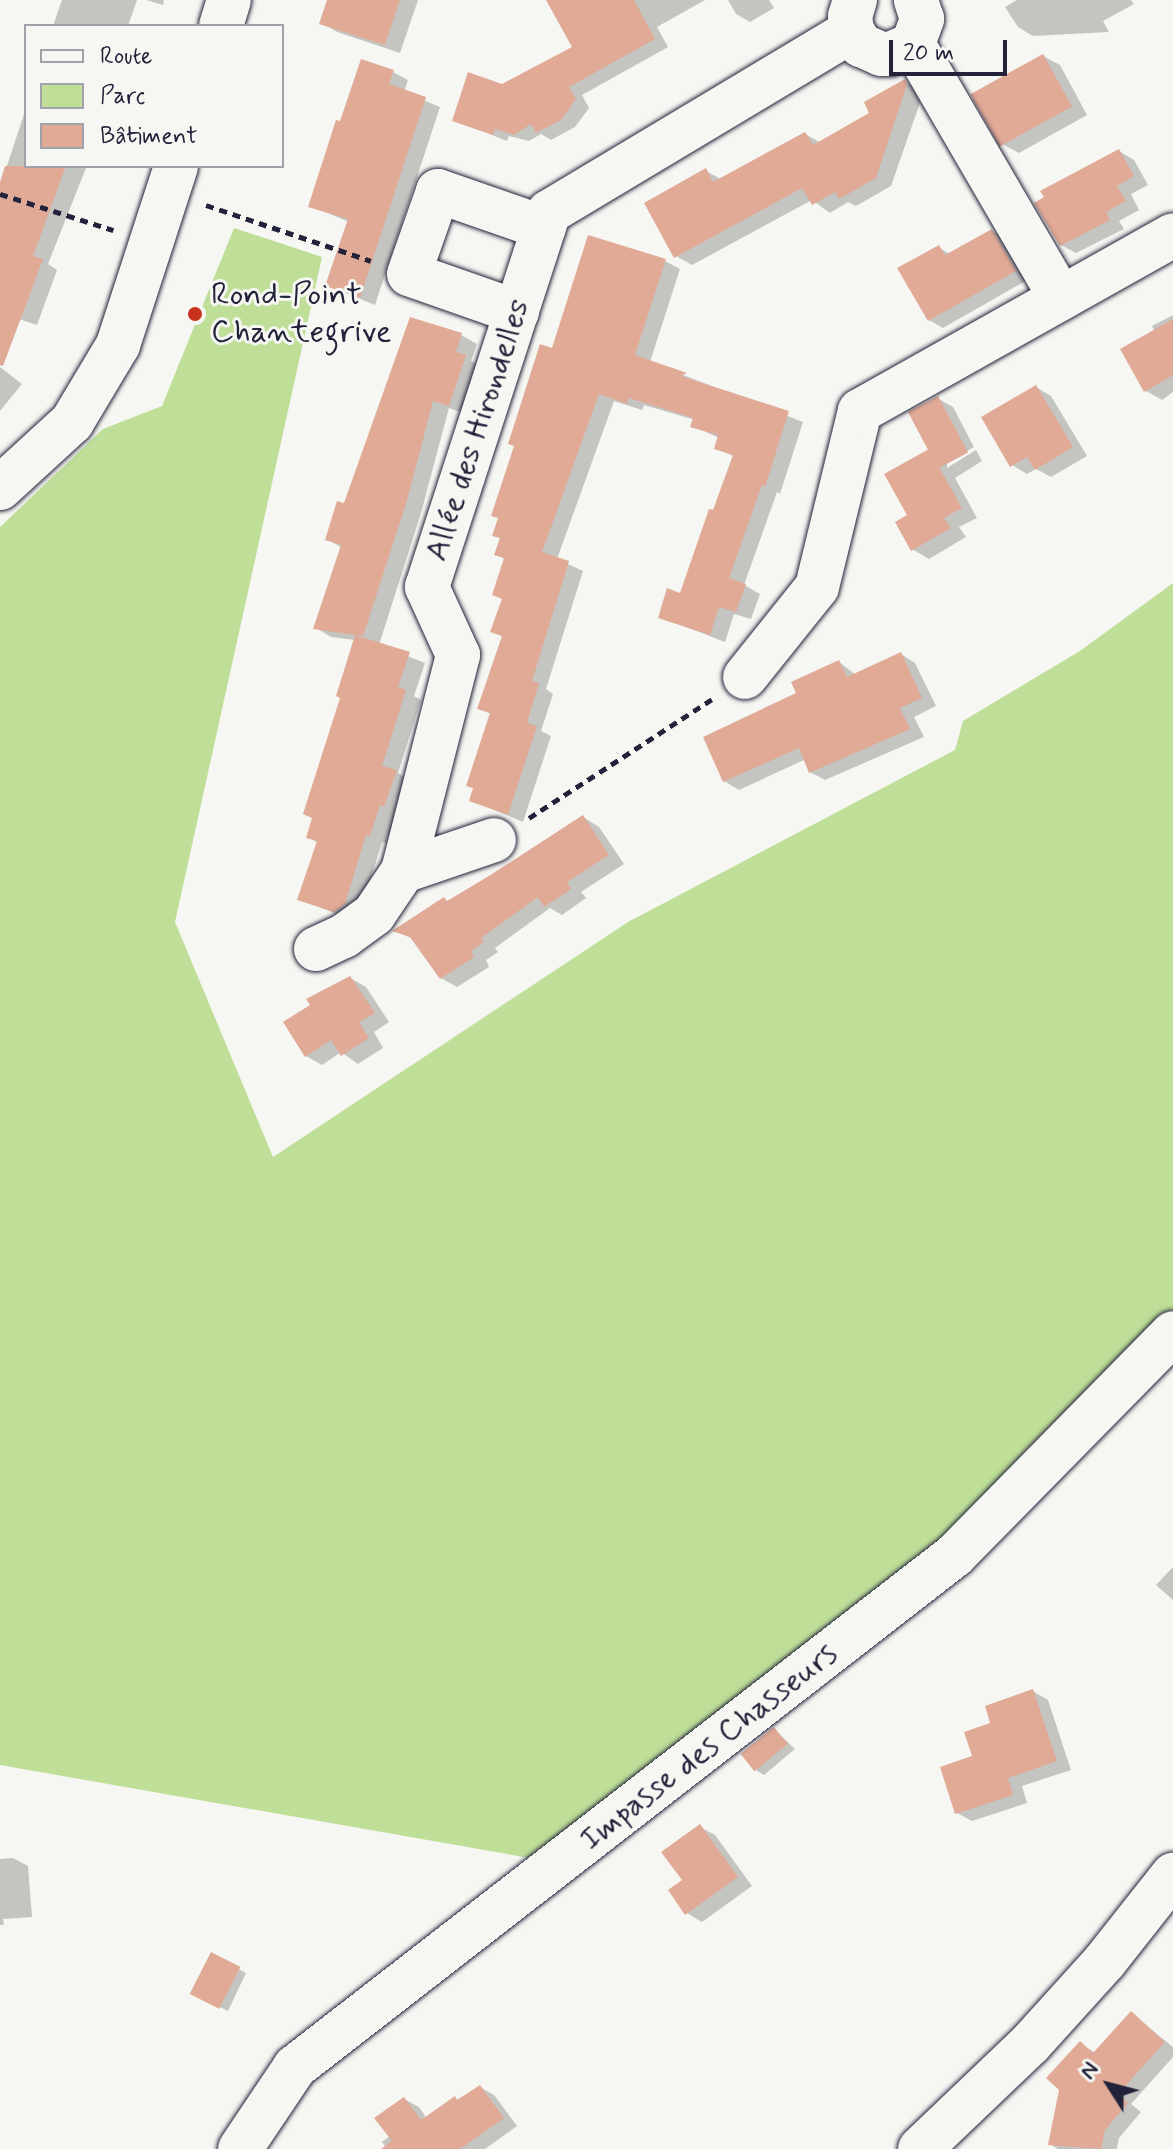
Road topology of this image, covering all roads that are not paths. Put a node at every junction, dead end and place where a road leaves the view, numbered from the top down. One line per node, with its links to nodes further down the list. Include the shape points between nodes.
1 (229, 0): 4 (street)
2 (916, 0): 5 (street, via 922,19)
3 (854, 15): 5 (street, Allée des Hirondelles, via 861,45 890,54); 7 (street, Allée des Hirondelles, via 549,212)
4 (222, 24)
5 (913, 44): 9 (street)
6 (184, 183): 11 (street, via 152,243 118,345 72,422)
7 (544, 228): 10 (street, Allée des Hirondelles); 10 (street, via 438,191 409,274)
8 (1173, 235): 9 (street)
9 (1061, 298): 12 (street, via 860,411 817,587)
10 (517, 312): 14 (street, Allée des Hirondelles, via 427,587 458,655)
11 (0, 488)
12 (745, 677)
13 (494, 840): 14 (street)
14 (403, 871): 15 (street, Allée des Hirondelles, via 374,914)
15 (316, 949)
16 (1173, 1333): 18 (street, Impasse des Chasseurs, via 955,1555 295,2067)
17 (1173, 1875): 19 (street, via 1030,2044)
18 (240, 2149)
19 (920, 2149)

